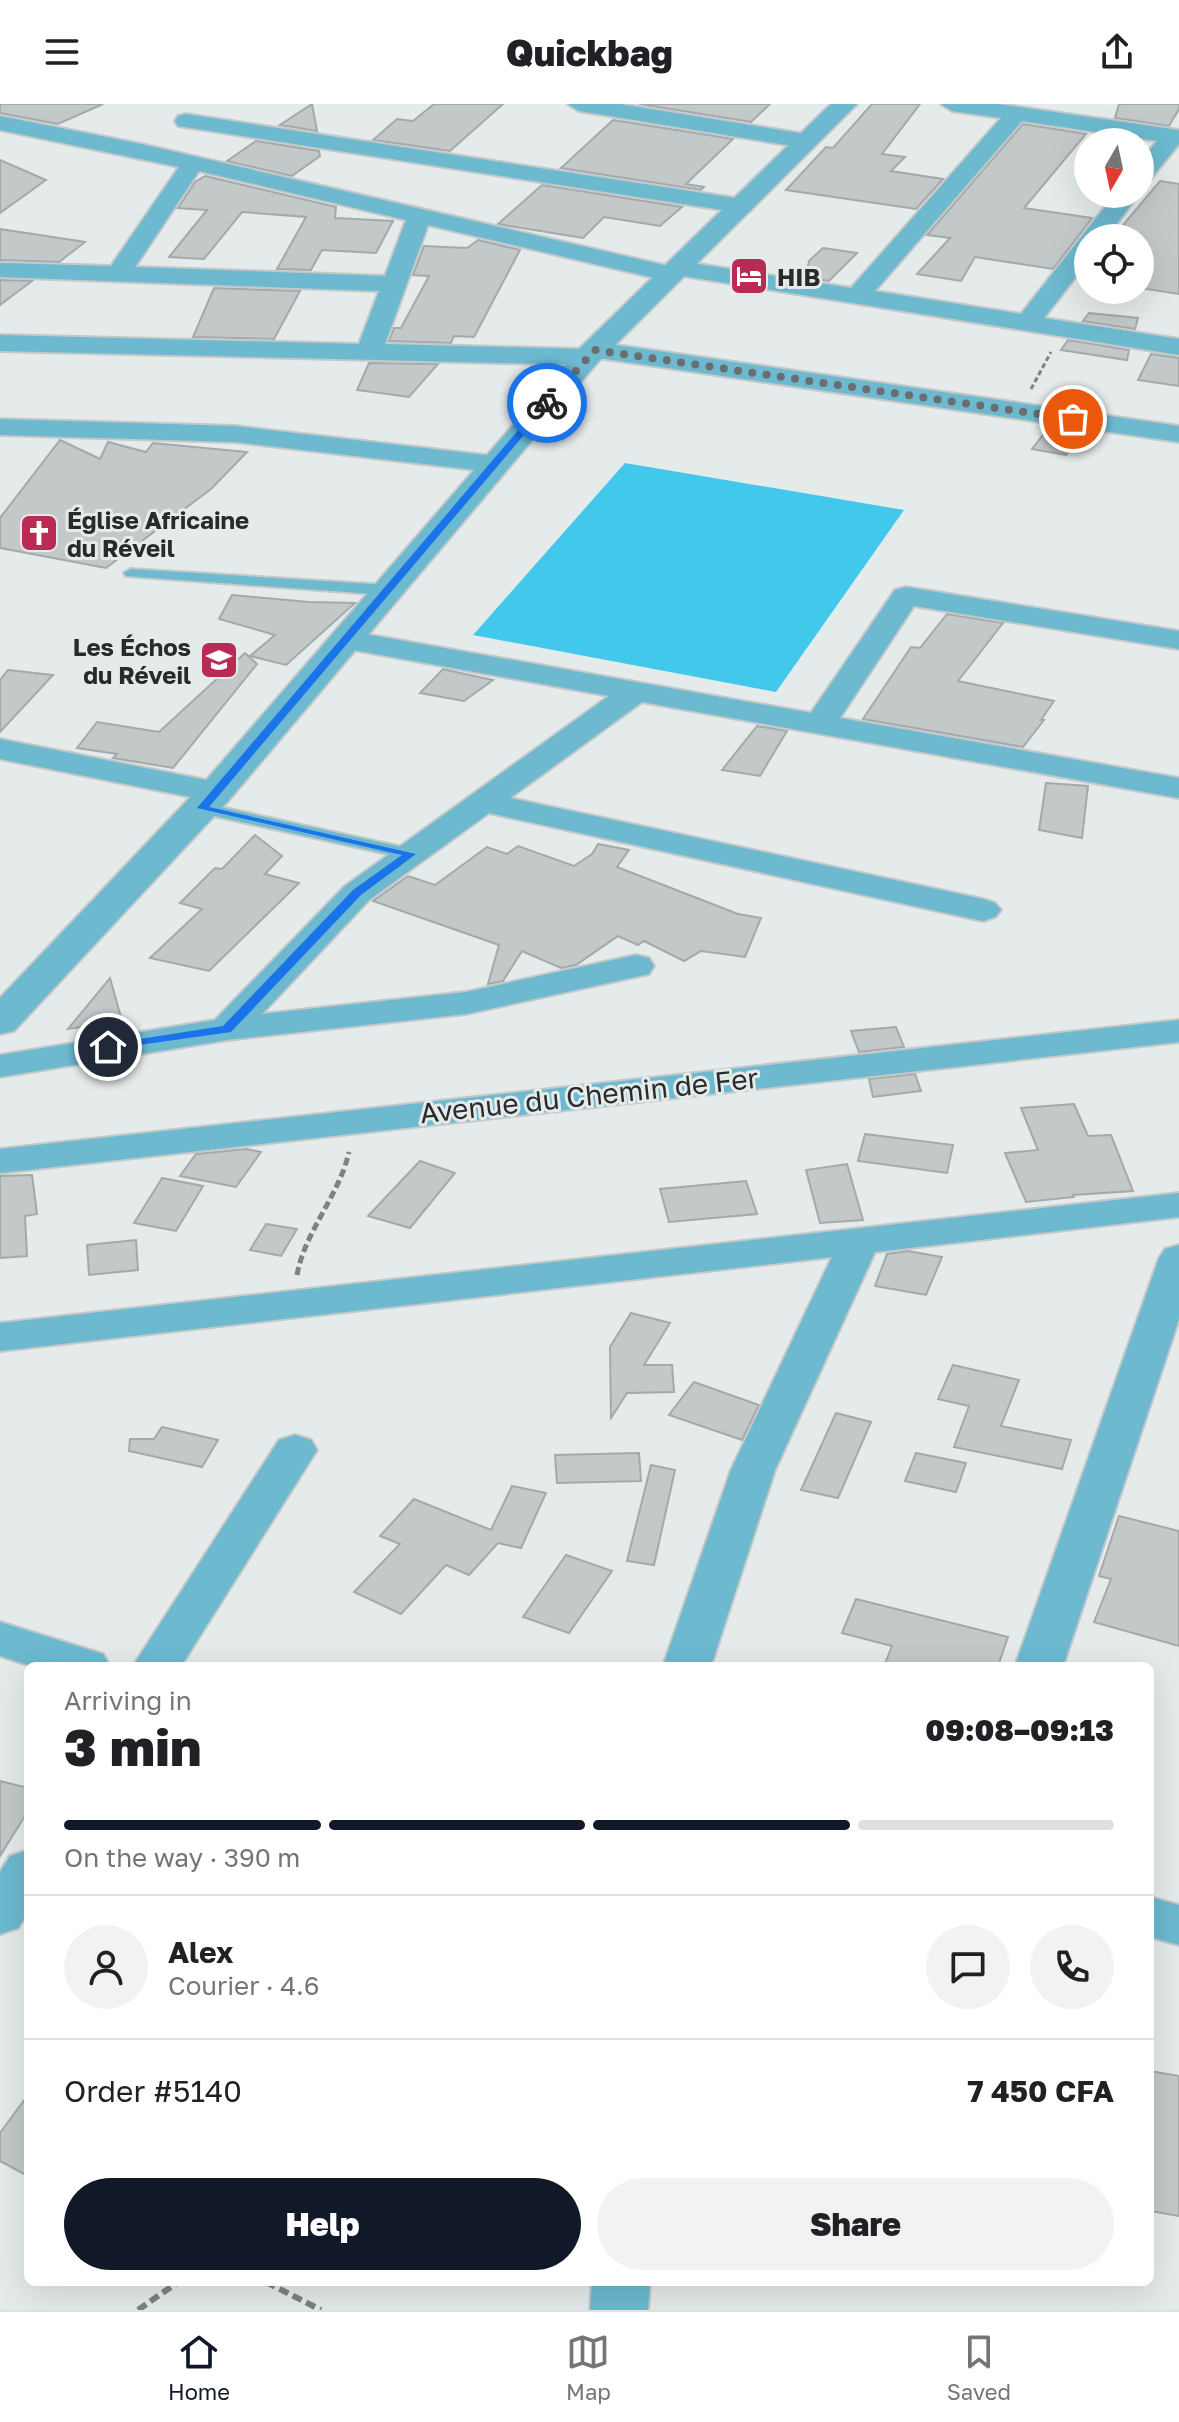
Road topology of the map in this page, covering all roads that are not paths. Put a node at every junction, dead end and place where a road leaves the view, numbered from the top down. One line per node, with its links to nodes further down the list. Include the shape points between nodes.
1 (8, 104): 7 (street)
2 (211, 104): 8 (street)
3 (579, 104): 10 (street)
4 (845, 104): 10 (street)
5 (952, 104): 6 (street)
6 (1016, 114): 9 (street); 23 (street)
7 (0, 120): 11 (street)
8 (186, 121): 11 (street); 14 (street)
9 (1175, 136): 12 (street)
10 (805, 141): 14 (street)
11 (141, 151): 13 (street)
12 (1154, 161)
13 (193, 163): 16 (street); 21 (street)
14 (742, 206): 20 (street)
15 (1116, 208): 17 (street)
16 (420, 215): 20 (street); 22 (street)
17 (1104, 224)
18 (1074, 262): 24 (street)
19 (0, 270): 21 (street)
20 (676, 271): 23 (street); 28 (street)
21 (118, 274): 22 (street)
22 (396, 284): 27 (street)
23 (857, 296): 24 (street)
24 (1028, 322): 26 (street)
25 (0, 343): 27 (street)
26 (1179, 347)
27 (369, 352): 28 (street)
28 (591, 354): 30 (street); 32 (street)
29 (7, 427): 31 (street); 32 (street, via 235,434)
30 (1179, 434)
31 (0, 454)
32 (493, 464): 34 (street)
33 (131, 573): 34 (lane)
34 (388, 590): 35 (street)
35 (348, 640): 37 (street); 41 (street)
36 (1179, 640): 38 (street, via 906,596)
37 (636, 691): 38 (street); 42 (street)
38 (820, 724): 40 (street)
39 (0, 749): 41 (street)
40 (1179, 788)
41 (209, 800): 43 (lane); 46 (street)
42 (483, 802): 43 (street); 44 (street)
43 (411, 854): 47 (street, via 357,893)
44 (983, 910)
45 (636, 966): 47 (street, via 466,1003)
46 (0, 1022)
47 (227, 1029): 49 (street)
48 (1179, 1031): 50 (street, Avenue du Chemin de Fer)
49 (0, 1066)
50 (0, 1161)
51 (1179, 1205): 52 (street)
52 (860, 1240): 54 (street); 59 (street, via 753,1470)
53 (1179, 1258): 60 (street)
54 (0, 1337)
55 (295, 1450): 58 (street)
56 (0, 1639): 57 (street)
57 (73, 1662)
58 (160, 1662)
59 (688, 1662)
60 (1040, 1662)
61 (24, 1876): 62 (street)
62 (0, 1914)
63 (1154, 1918): 64 (street)
64 (1179, 1925)
65 (621, 2286): 66 (street)
66 (619, 2310)

